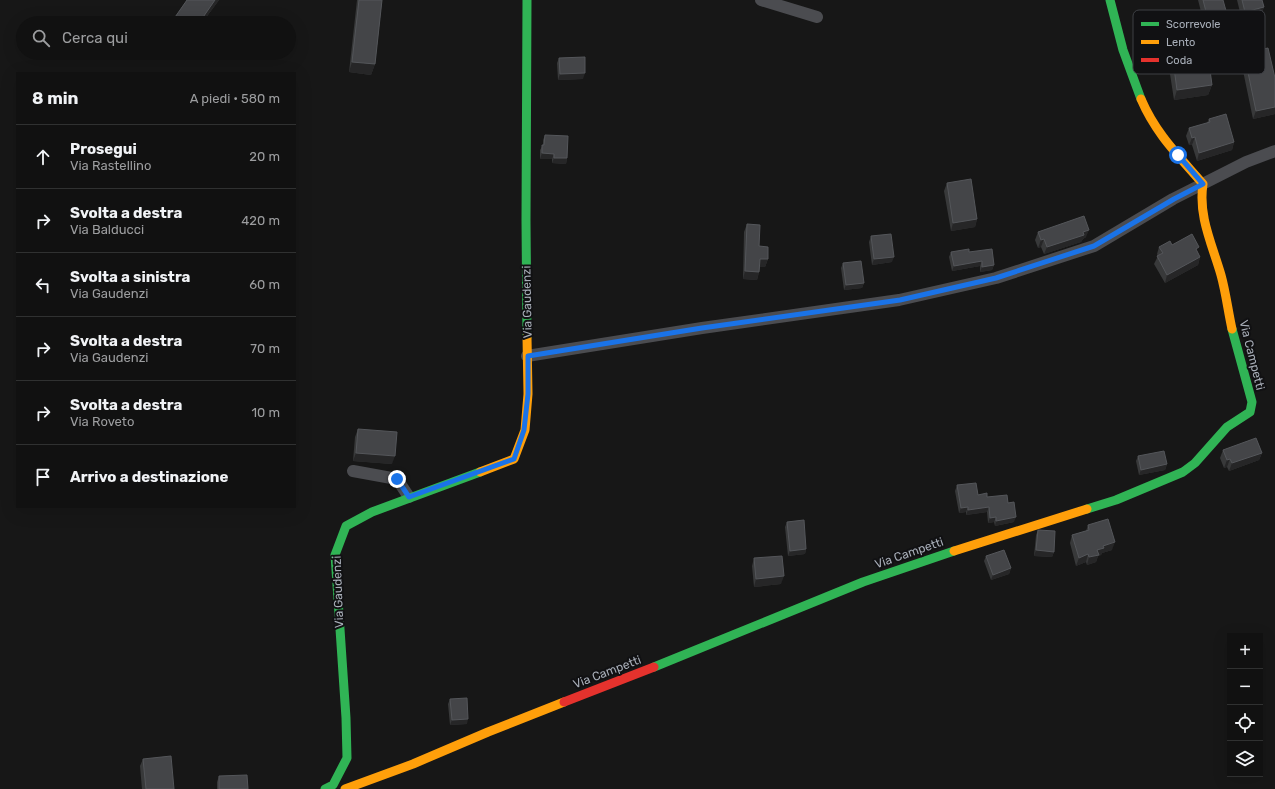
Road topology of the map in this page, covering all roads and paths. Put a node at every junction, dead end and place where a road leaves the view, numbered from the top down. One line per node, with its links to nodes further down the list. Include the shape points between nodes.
1 (526, 0): 7 (street, Via Gaudenzi)
2 (761, 0): 4 (street)
3 (1110, 0): 6 (street, via 1118,33 1141,100 1158,130)
4 (817, 16)
5 (1275, 151): 6 (street, via 1246,162)
6 (1203, 184): 7 (street, via 1094,246 996,278 900,300); 11 (street, Via Campetti, via 1203,217 1221,276 1252,402 1250,412 1227,427 1183,472 1116,500 948,552 863,582 413,764)
7 (528, 356): 9 (street, Via Gaudenzi, via 528,394 524,430 514,459)
8 (353, 471): 9 (street, via 397,479)
9 (409, 497): 10 (street, Via Gaudenzi, via 346,526 335,555 347,758 333,785)
10 (325, 789)
11 (344, 789)

